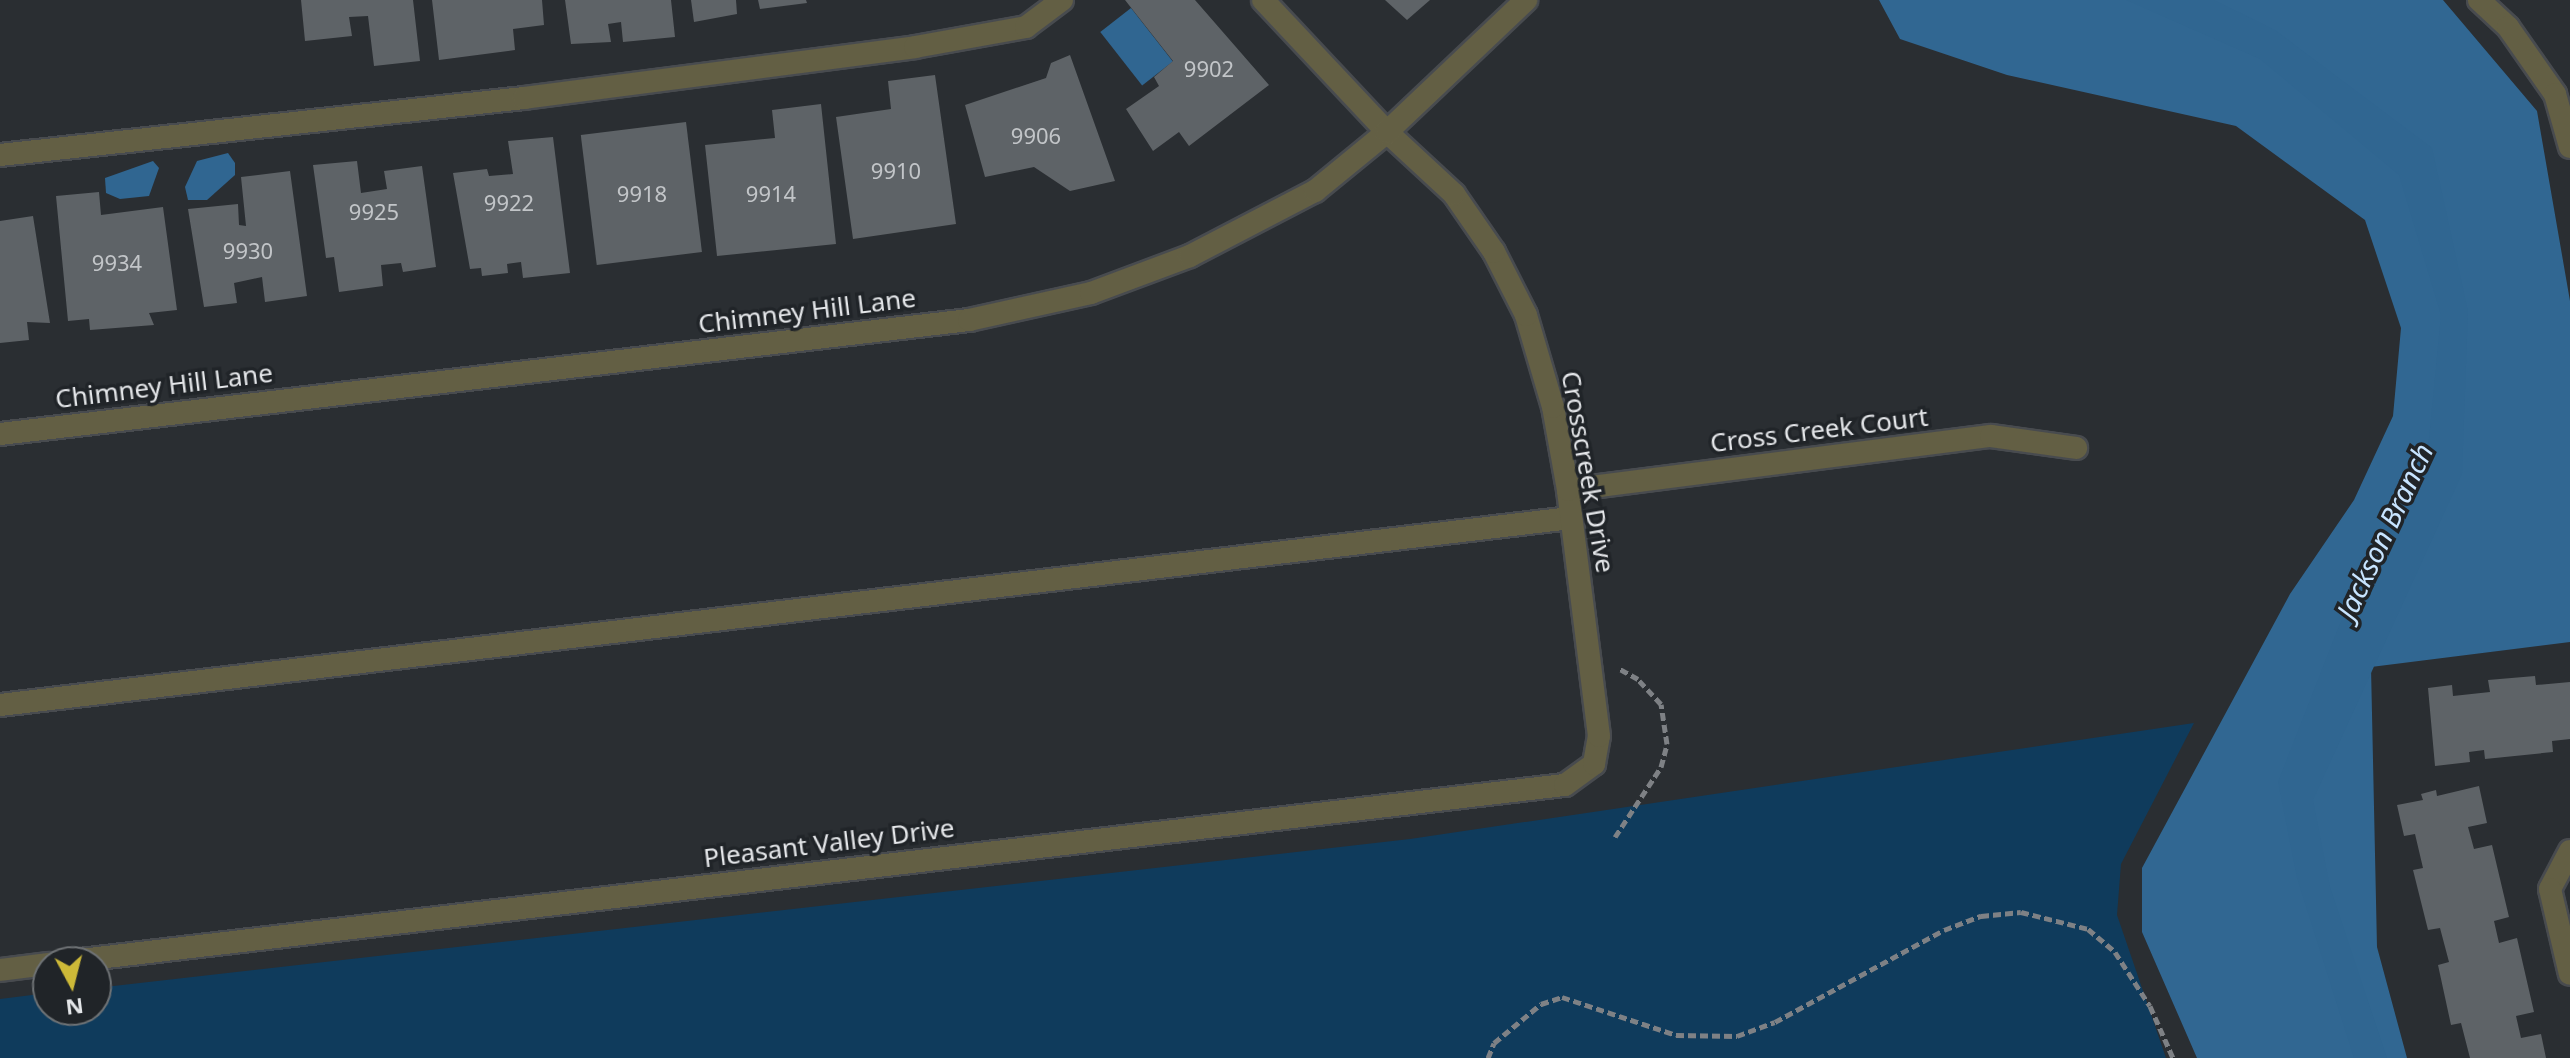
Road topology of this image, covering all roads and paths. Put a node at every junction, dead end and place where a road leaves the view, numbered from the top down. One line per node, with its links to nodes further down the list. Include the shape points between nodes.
1 (1062, 0): 7 (street, via 1026,27 915,47 524,98)
2 (1263, 0): 5 (street, Crosscreek Drive)
3 (1526, 0): 5 (street, Chimney Hill Lane)
4 (2479, 0): 6 (street, via 2508,27 2555,94)
5 (1387, 132): 8 (street, Chimney Hill Lane, via 1315,191 1254,227 1076,297 969,320); 10 (street, Crosscreek Drive, via 1454,194 1494,252 1526,315 1553,407)
6 (2570, 147)
7 (0, 155)
8 (0, 434)
9 (2076, 448): 10 (street, Cross Creek Court, via 1991,436)
10 (1568, 490): 11 (street, Crosscreek Drive)
11 (1571, 518): 13 (street); 14 (street, Crosscreek Drive, via 1599,736)
12 (1618, 669): 15 (path, via 1638,679 1661,704 1667,744 1661,767)
13 (0, 705)
14 (1594, 764): 17 (street, Pleasant Valley Drive, via 1565,785)
15 (1615, 837)
16 (2570, 851): 20 (street, via 2550,889)
17 (112, 956)
18 (32, 966): 19 (street)
19 (0, 970)
20 (2570, 974)
21 (1488, 1058): 22 (path, via 1494,1043 1541,1004 1562,997 1676,1035 1737,1036 1775,1022 1944,930 1981,916 2021,912 2088,929 2115,952 2150,1006)
22 (2173, 1058)

